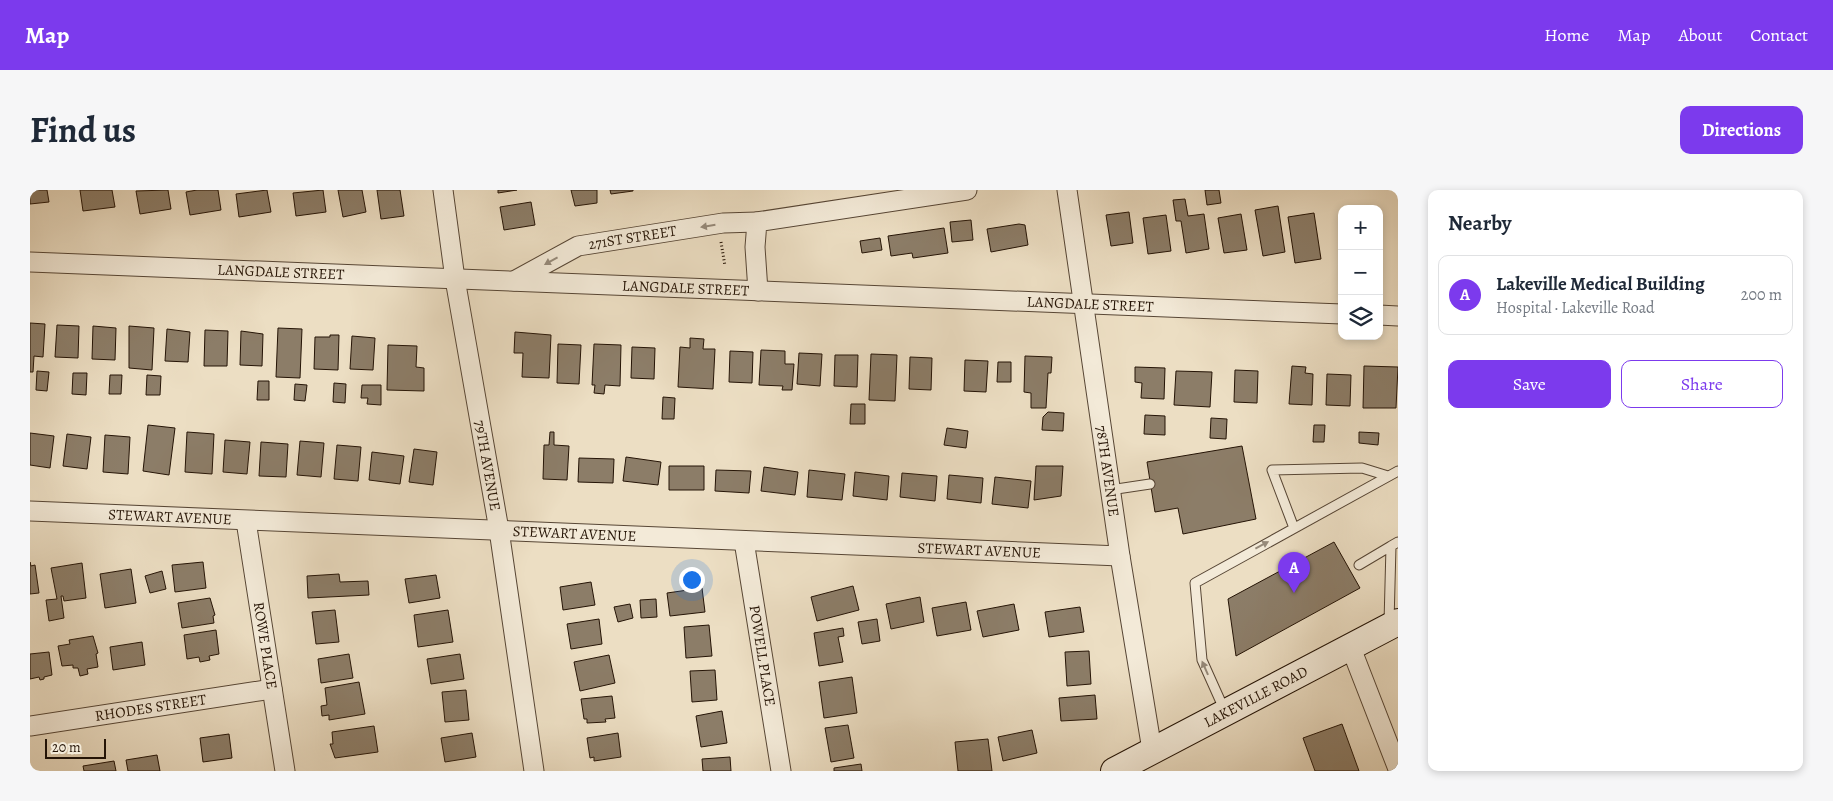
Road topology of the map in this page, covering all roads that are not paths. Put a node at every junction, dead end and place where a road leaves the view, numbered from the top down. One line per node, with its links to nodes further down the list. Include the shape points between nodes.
1 (443, 190): 6 (street, 79TH AVENUE)
2 (967, 190): 4 (street, 271ST STREET)
3 (1067, 190): 9 (street, 78TH AVENUE)
4 (757, 222): 7 (street, 271ST STREET, one-way to 7, via 723,223 578,246); 8 (street)
5 (30, 262): 6 (street, LANGDALE STREET)
6 (455, 279): 7 (street, LANGDALE STREET); 20 (street, 79TH AVENUE)
7 (514, 281): 8 (street, LANGDALE STREET)
8 (758, 291): 9 (street, LANGDALE STREET)
9 (1082, 303): 10 (street, LANGDALE STREET); 16 (street, 78TH AVENUE)
10 (1338, 314)
11 (1383, 315): 12 (street)
12 (1398, 316)
13 (1398, 470): 14 (lane)
14 (1388, 476): 19 (lane); 19 (lane, via 1362,468 1272,470)
15 (1150, 484): 16 (lane)
16 (1110, 490): 23 (street, 78TH AVENUE)
17 (30, 511): 18 (street, STEWART AVENUE)
18 (246, 521): 20 (street, STEWART AVENUE); 27 (street, ROWE PLACE)
19 (1294, 528): 28 (lane, one-way to 19, via 1202,660 1195,583)
20 (499, 530): 21 (street, STEWART AVENUE); 33 (street, 79TH AVENUE)
21 (744, 541): 23 (street, STEWART AVENUE); 34 (street, POWELL PLACE)
22 (1394, 544): 24 (lane); 25 (lane)
23 (1120, 556): 30 (street, 78TH AVENUE)
24 (1359, 565)
25 (1393, 624): 26 (main road, LAKEVILLE ROAD)
26 (1351, 648): 28 (main road, LAKEVILLE ROAD); 31 (street)
27 (272, 689): 29 (street, RHODES STREET); 32 (street, ROWE PLACE)
28 (1225, 712): 30 (main road, LAKEVILLE ROAD)
29 (30, 726)
30 (1152, 750): 35 (main road, LAKEVILLE ROAD)
31 (1398, 769)
32 (285, 771)
33 (534, 771)
34 (780, 771)
35 (1114, 771)

